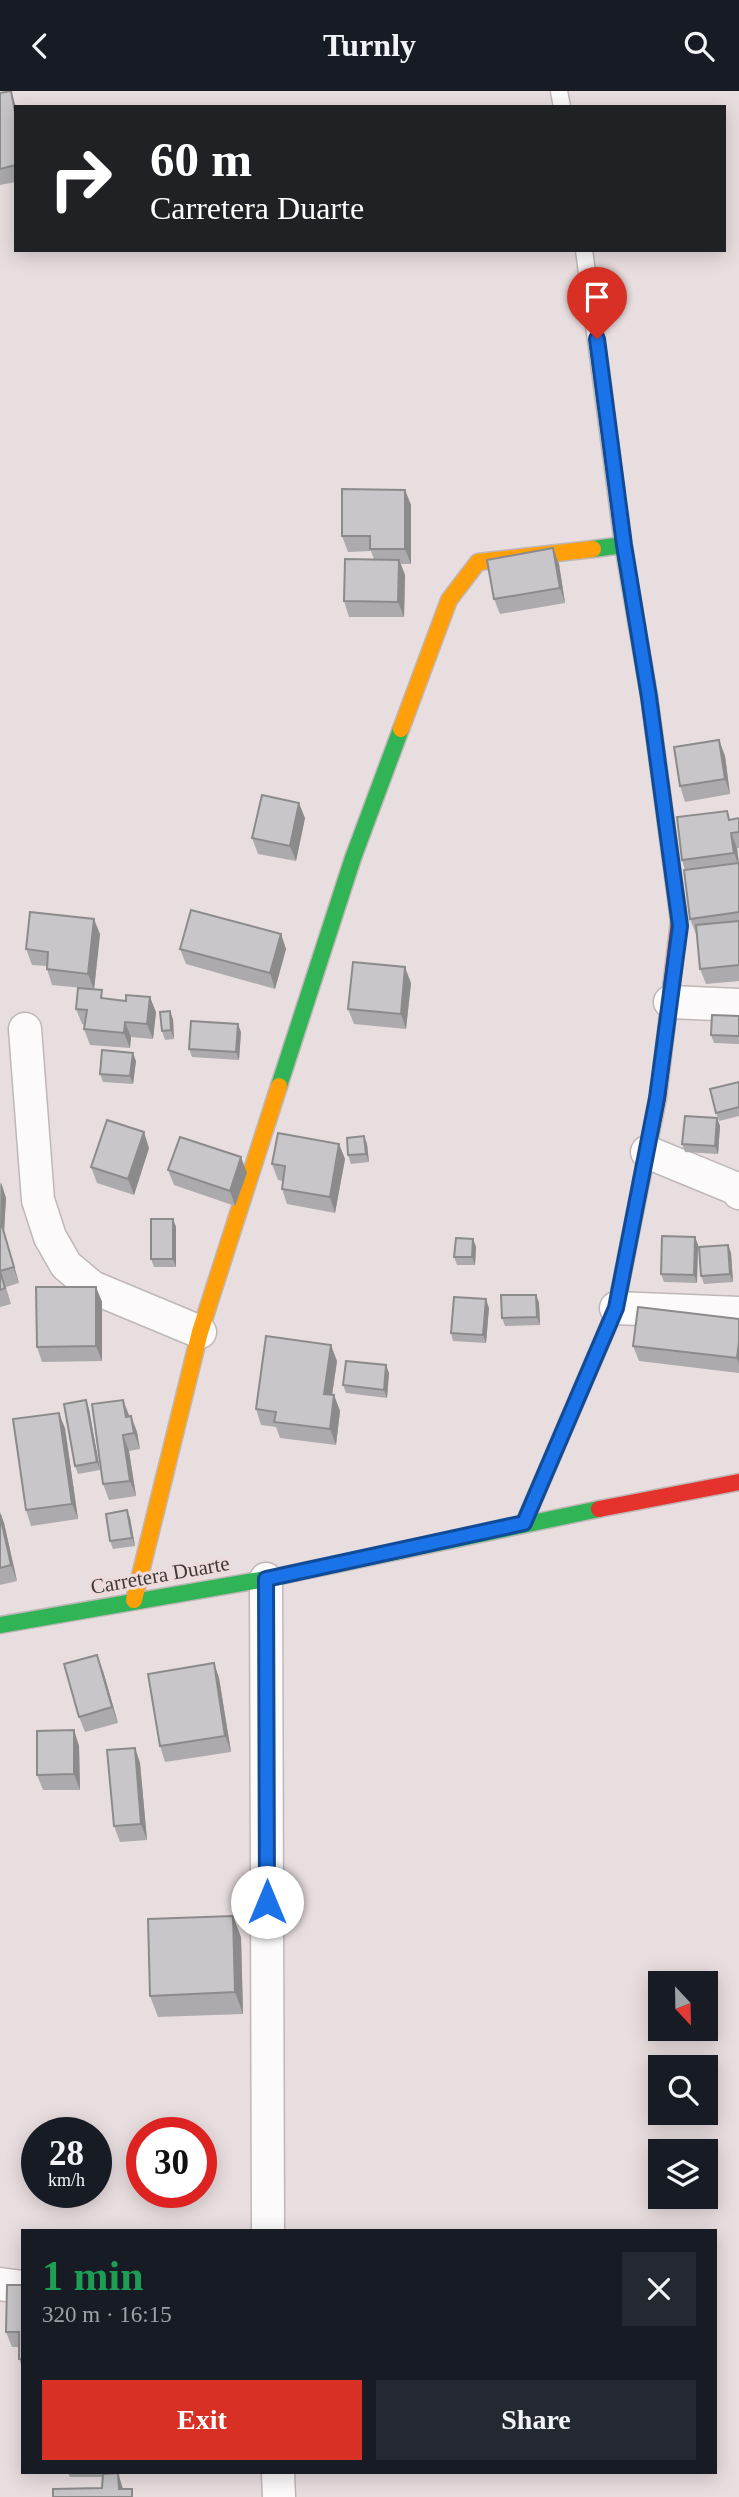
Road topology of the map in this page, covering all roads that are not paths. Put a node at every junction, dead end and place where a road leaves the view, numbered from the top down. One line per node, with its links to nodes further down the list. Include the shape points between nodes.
1 (584, 252): 2 (lane)
2 (624, 545): 3 (street, via 680,926); 10 (street, via 478,562 449,600 353,858)
3 (670, 1002): 4 (street); 6 (street)
4 (739, 1005)
5 (25, 1029): 10 (street, via 38,1199 65,1265 92,1287)
6 (647, 1152): 7 (street); 8 (street)
7 (739, 1193)
8 (616, 1308): 9 (street); 12 (street)
9 (739, 1313)
10 (200, 1332): 14 (street)
11 (739, 1482): 12 (street, Carretera Duarte)
12 (524, 1523): 13 (street, Carretera Duarte)
13 (266, 1579): 14 (street, Carretera Duarte); 16 (street)
14 (134, 1600): 15 (street, Carretera Duarte)
15 (0, 1625)
16 (268, 2229)
17 (0, 2284): 18 (street)
18 (21, 2287)
19 (278, 2474): 20 (street)
20 (279, 2497)

